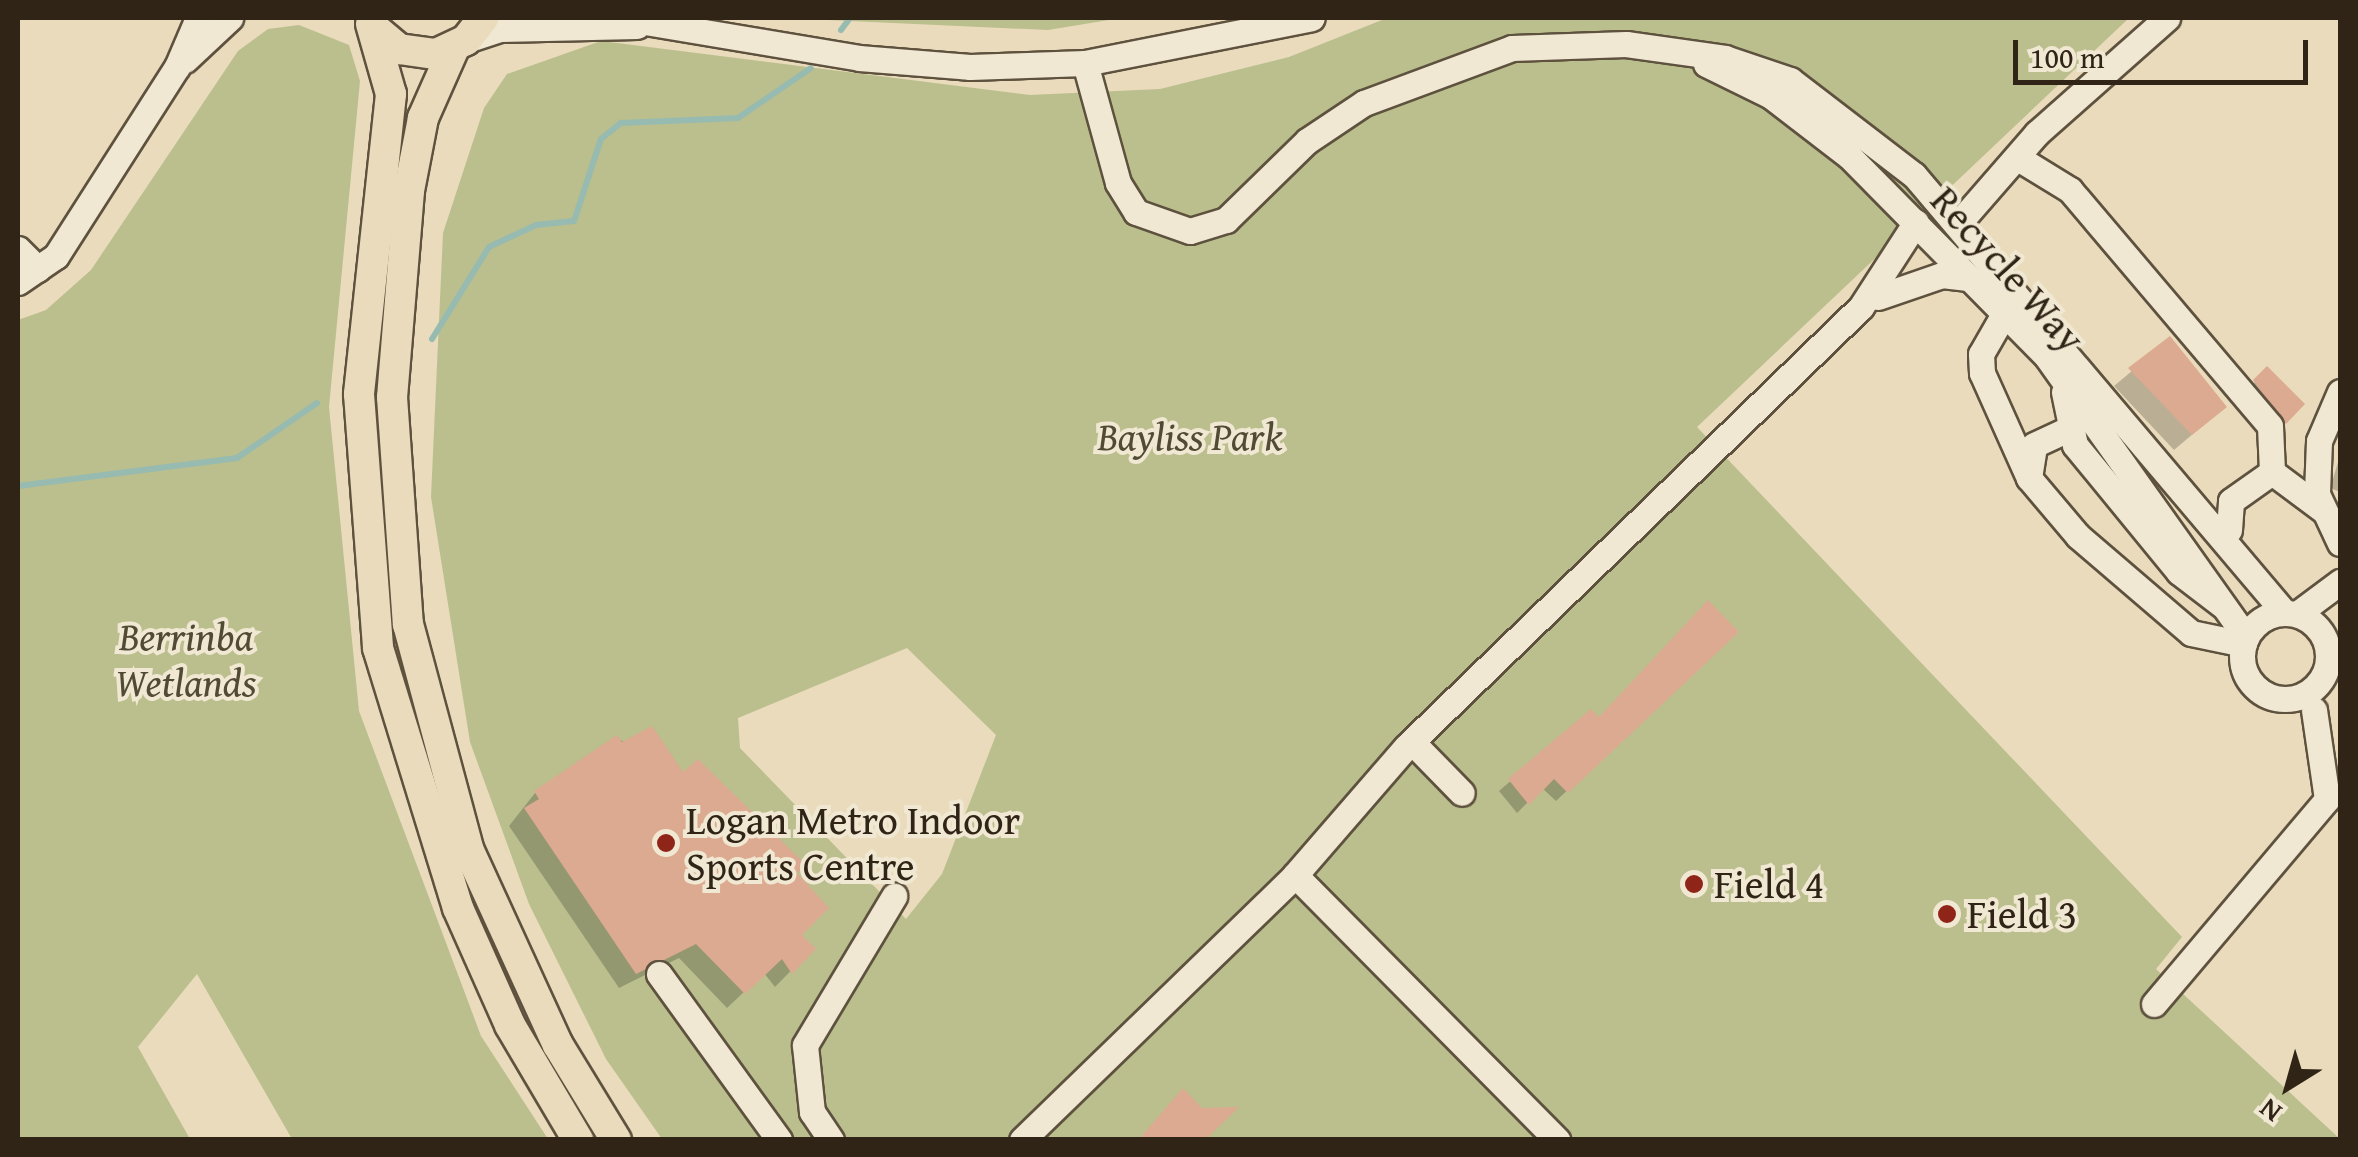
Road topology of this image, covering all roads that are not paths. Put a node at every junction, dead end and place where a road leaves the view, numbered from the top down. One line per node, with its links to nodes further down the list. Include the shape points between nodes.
1 (198, 18): 11 (street)
2 (230, 18): 11 (street)
3 (621, 18): 7 (street)
4 (1312, 18): 10 (street)
5 (2167, 18): 13 (street)
6 (369, 21): 8 (main road, via 399,49); 45 (main road, via 391,94 359,394 378,648 458,908 510,1025)
7 (657, 26): 8 (street); 10 (street, via 859,58)
8 (468, 35): 44 (main road, via 423,118 409,192 392,397 408,624 469,851 558,1045)
9 (1693, 57): 10 (street, Recycle Way, via 1561,43 1454,64 1364,103 1306,141 1226,220 1190,231 1136,212 1118,183); 12 (street, Recycle Way, via 1755,66); 14 (street, Recycle Way, via 1808,124)
10 (1085, 63)
11 (178, 67): 18 (street, via 56,256)
12 (1799, 84): 15 (street, Recycle Way, via 1884,146); 16 (street, via 1930,216)
13 (2018, 158): 15 (street); 25 (street, via 2070,190 2270,426 2278,448)
14 (1916, 222): 16 (street, Recycle Way); 20 (street)
15 (1957, 225): 28 (street, via 2026,284); 30 (street, via 2188,506)
16 (1935, 245): 19 (street, Recycle Way); 20 (street)
17 (18, 249): 18 (street)
18 (28, 276)
19 (1968, 278): 20 (street, via 1942,276); 21 (street, Recycle Way)
20 (1870, 302): 38 (street)
21 (2004, 314): 22 (street, Recycle Way); 26 (street, via 1981,354 1982,372)
22 (2065, 388): 24 (street); 32 (street, Recycle Way)
23 (2340, 392): 27 (street, via 2320,441)
24 (2066, 430): 26 (street, via 2034,445); 32 (street, via 2179,572)
25 (2272, 472): 27 (street); 28 (street, via 2232,501)
26 (2029, 478): 34 (street, via 2078,536 2191,633)
27 (2323, 510): 29 (street)
28 (2229, 530): 30 (street)
29 (2340, 543)
30 (2272, 589): 33 (street)
31 (2335, 592): 33 (street)
32 (2231, 610): 34 (street, Recycle Way)
33 (2291, 613): 34 (street); 35 (street)
34 (2245, 641): 36 (street, via 2243,668 2260,692)
35 (2335, 655): 36 (street)
36 (2308, 703): 37 (street); 43 (street, via 2327,800)
37 (2340, 725)
38 (1412, 742): 39 (street); 40 (street)
39 (1462, 793)
40 (1295, 875): 48 (street); 49 (street)
41 (894, 896): 47 (street, via 805,1044 812,1112)
42 (658, 974): 46 (street)
43 (2154, 1004)
44 (616, 1139)
45 (578, 1140)
46 (779, 1140)
47 (831, 1140)
48 (1022, 1140)
49 (1557, 1140)

